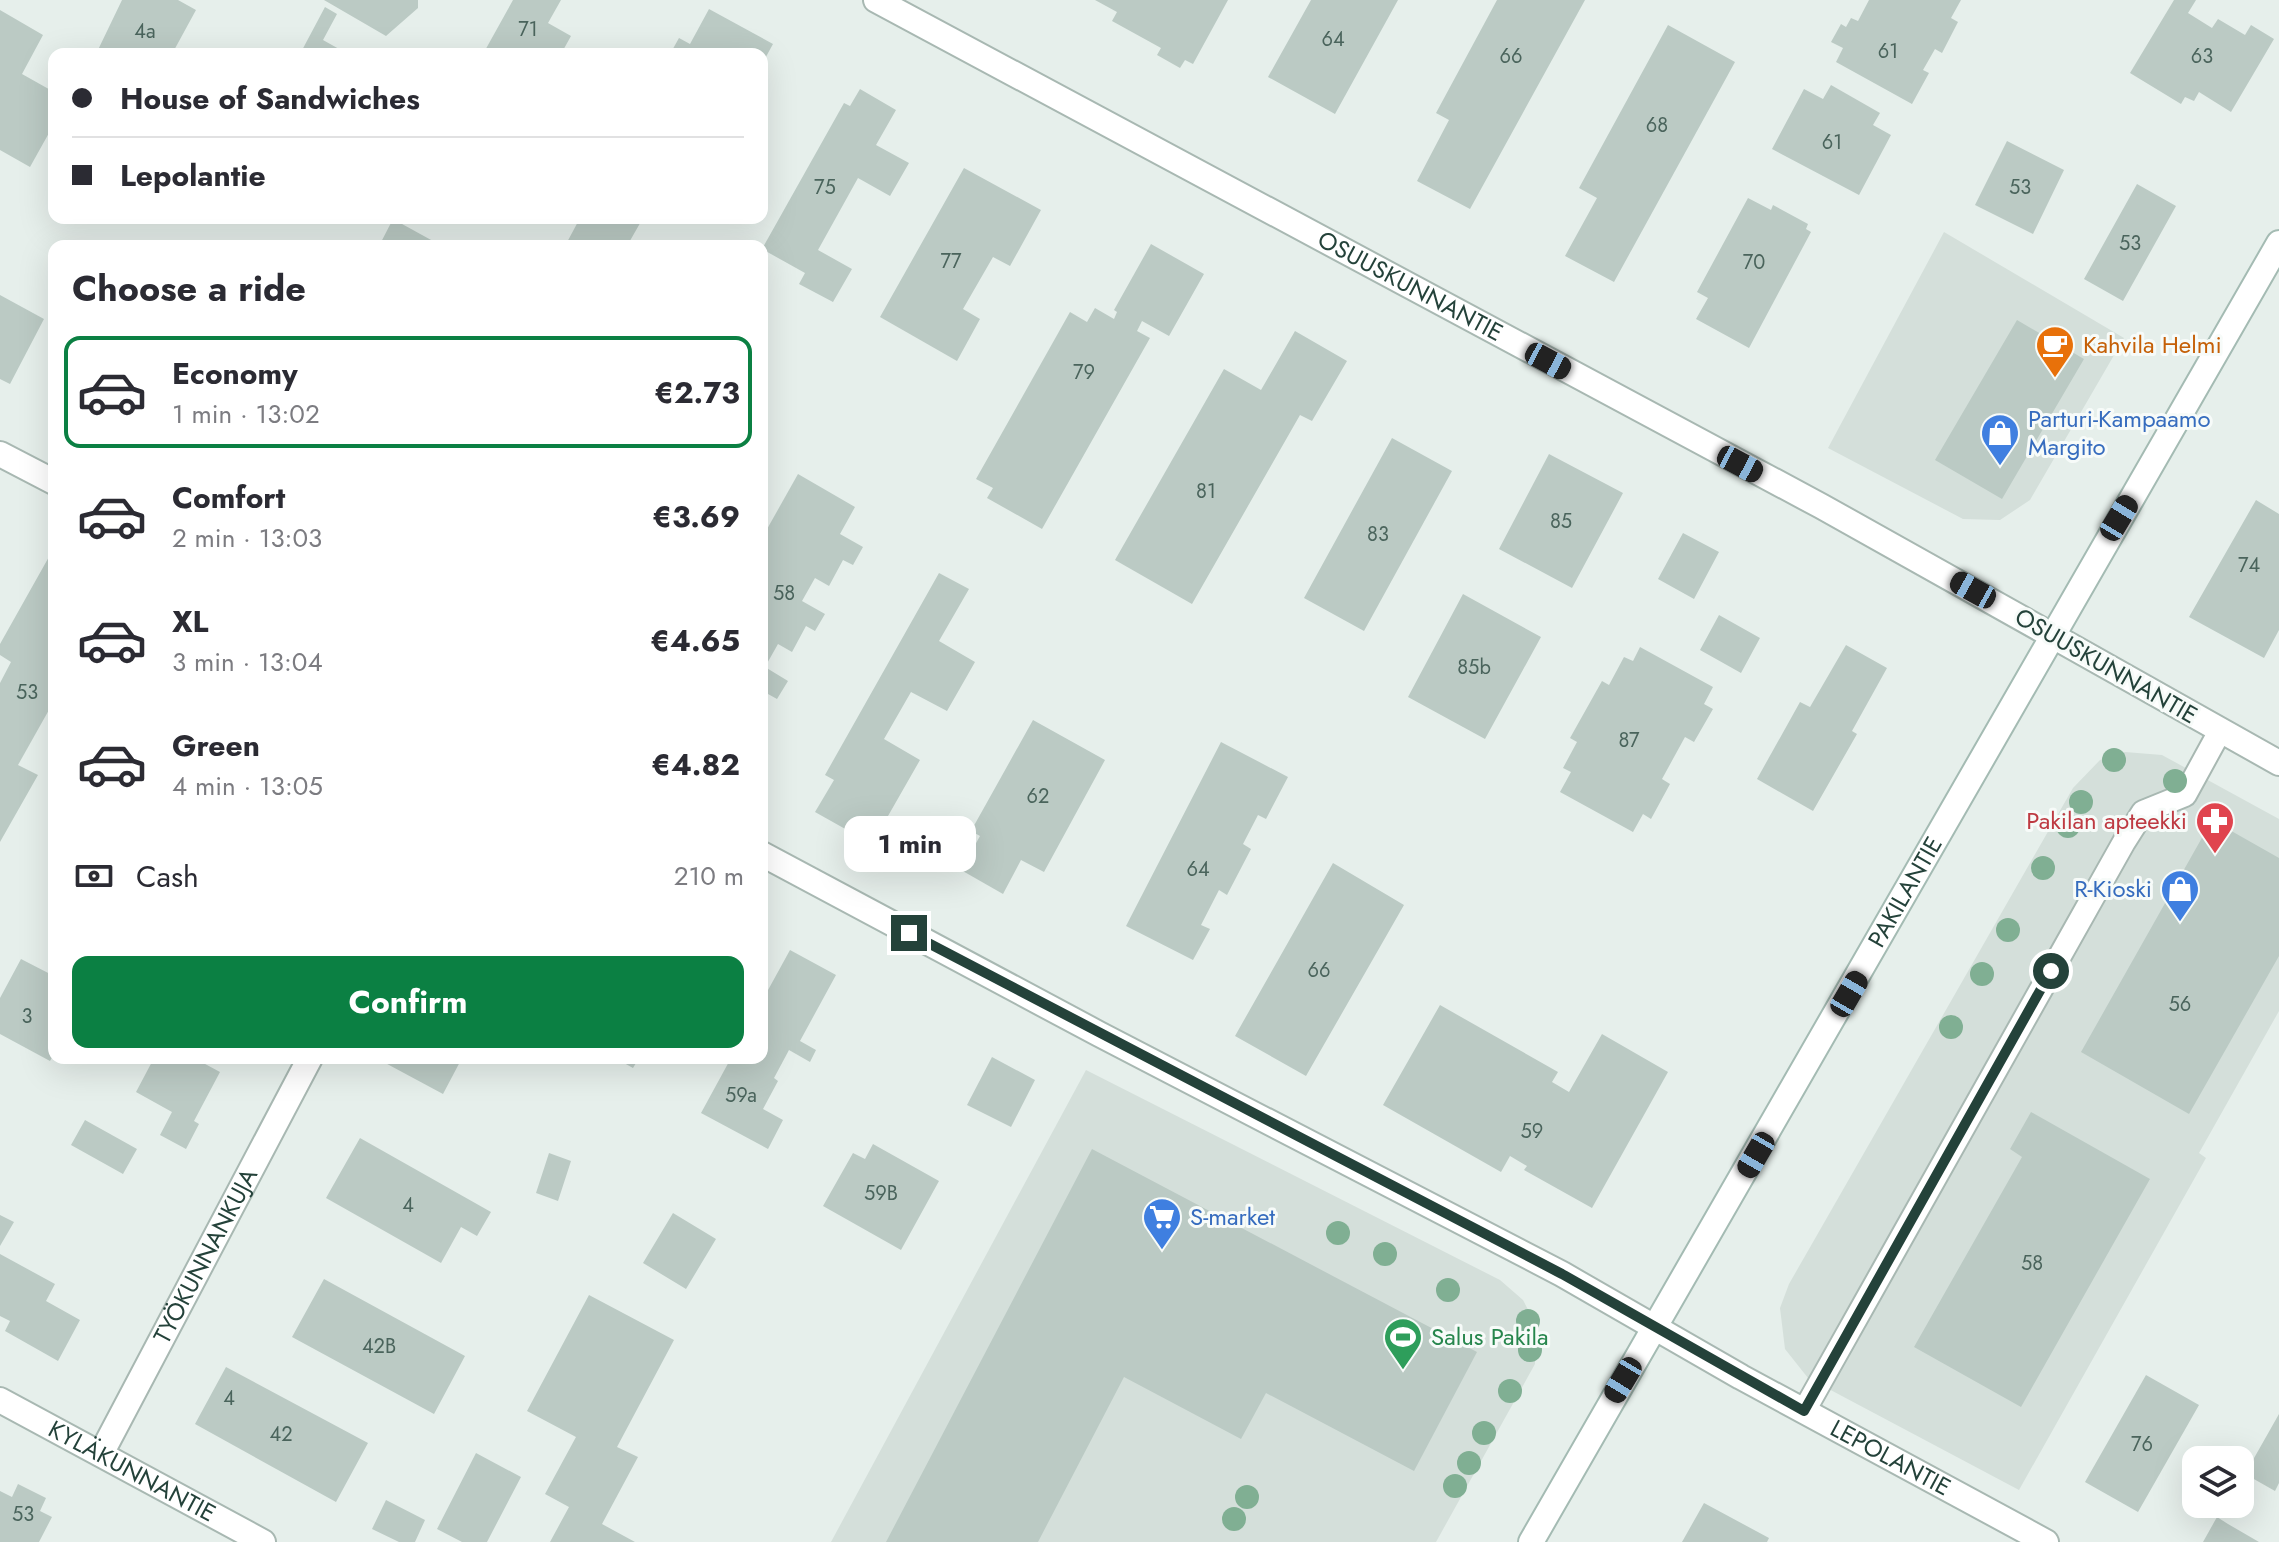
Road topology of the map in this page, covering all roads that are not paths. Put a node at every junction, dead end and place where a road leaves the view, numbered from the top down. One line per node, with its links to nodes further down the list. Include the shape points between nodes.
1 (876, 0): 5 (street, OSUUSKUNNANTIE, via 1821,506)
2 (2279, 243): 5 (street, PAKILANTIE)
3 (0, 454): 4 (street)
4 (48, 479)
5 (2053, 636): 6 (street, OSUUSKUNNANTIE); 10 (street, PAKILANTIE)
6 (2220, 731): 7 (street, OSUUSKUNNANTIE); 12 (lane, via 2185,795 2143,812 2124,842)
7 (2279, 763)
8 (768, 857): 10 (street, LEPOLANTIE)
9 (307, 1064): 13 (street, TYÖKUNNANKUJA)
10 (1654, 1327): 12 (street, LEPOLANTIE); 15 (street, PAKILANTIE)
11 (0, 1400): 13 (street, KYLÄKUNNANTIE)
12 (1804, 1411): 16 (street, LEPOLANTIE)
13 (101, 1454): 14 (street, KYLÄKUNNANTIE)
14 (263, 1542)
15 (1531, 1542)
16 (2046, 1542)

